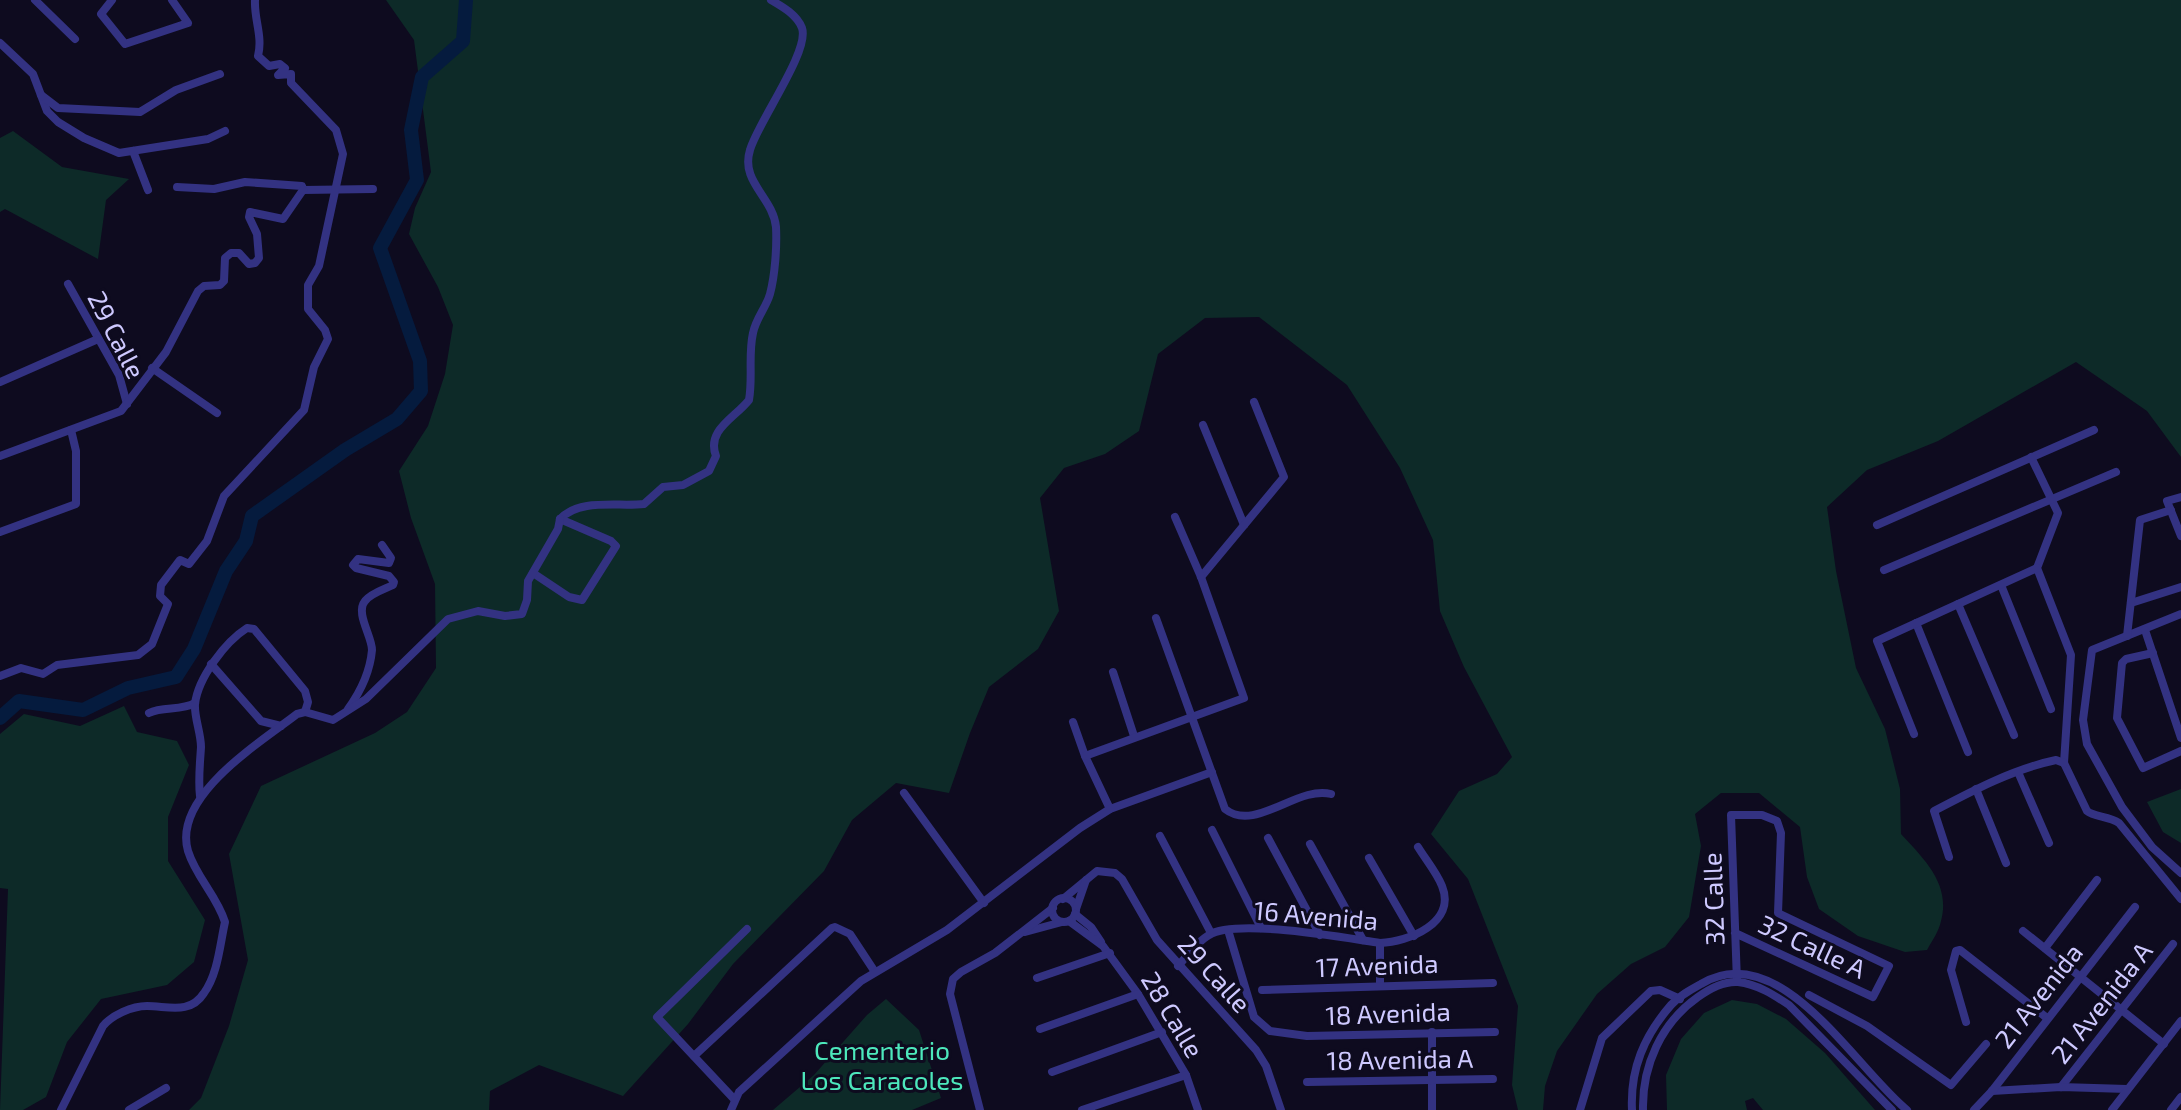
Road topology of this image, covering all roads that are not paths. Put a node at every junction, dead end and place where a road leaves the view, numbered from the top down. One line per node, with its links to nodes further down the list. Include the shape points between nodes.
1 (35, 0): 7 (street)
2 (112, 0): 3 (street, via 101,14 125,44 188,23)
3 (172, 0)
4 (255, 0): 14 (street, via 258,56 269,66 285,68 278,75 291,74 291,83 336,130 343,154)
5 (771, 0): 6 (street)
6 (785, 4): 35 (street, via 802,26 802,46 747,161 750,178 772,209 776,233 769,295 752,335 749,400 716,433 716,456 709,471 683,485 663,487 641,505 603,504)
7 (75, 39)
8 (0, 43): 10 (street, via 33,74)
9 (220, 74): 10 (street, via 176,90 140,112 58,108)
10 (41, 94): 12 (street, via 58,122 119,153)
11 (225, 131): 12 (street, via 208,139)
12 (133, 151): 16 (street)
13 (177, 187): 17 (street, via 214,189 245,182)
14 (336, 188): 15 (street); 17 (street); 57 (street, via 319,266 308,285 308,309 328,339 314,367 307,403 224,496 207,541 189,564 180,560 161,585 160,596 168,604 152,644 130,657 57,665 43,674 21,668)
15 (373, 189)
16 (148, 190)
17 (303, 190): 20 (street, via 283,219 250,212 259,258 249,264 239,253 225,258 224,281 198,291)
18 (68, 284): 19 (street, 29 Calle)
19 (98, 339): 21 (street); 23 (street, 29 Calle, via 119,375)
20 (152, 368): 23 (street); 24 (street, 29 Calle)
21 (0, 382)
22 (1254, 402): 36 (street, via 1284,477)
23 (127, 404): 26 (street, via 113,415)
24 (217, 413)
25 (1203, 425): 36 (street)
26 (71, 430): 28 (street); 38 (street, via 76,504)
27 (2094, 430): 29 (street)
28 (0, 456)
29 (2031, 457): 32 (street); 37 (street)
30 (2116, 472): 32 (street)
31 (2181, 497): 33 (street, via 2167,501)
32 (2051, 499): 41 (street, via 2058,513); 42 (street)
33 (2171, 510): 39 (street); 47 (street, via 2140,520)
34 (1175, 517): 44 (street)
35 (560, 519): 43 (street); 43 (street, via 616,546 582,600)
36 (1244, 525): 44 (street)
37 (1877, 525)
38 (0, 532)
39 (2181, 536)
40 (382, 545): 62 (street, via 389,563 358,559 353,565 394,582 363,603 370,663 367,678)
41 (2037, 568): 45 (street); 73 (street, via 2071,655)
42 (1884, 570)
43 (533, 573): 62 (street, via 522,614 478,611 448,619)
44 (1201, 577): 63 (street, via 1244,698)
45 (2001, 585): 48 (street); 59 (street)
46 (2181, 587): 47 (street)
47 (2131, 603): 53 (street)
48 (1958, 604): 51 (street); 67 (street)
49 (2181, 614): 52 (street)
50 (1156, 618): 63 (street)
51 (1916, 623): 66 (street, via 1877,641); 71 (street)
52 (2145, 630): 53 (street); 54 (street)
53 (2127, 636): 90 (street, via 2092,650 2083,720 2087,744 2122,807 2152,847)
54 (2153, 653): 69 (street); 70 (street, via 2123,661 2117,718 2143,768)
55 (211, 664): 58 (street); 60 (street, via 250,628 305,691); 65 (street, via 261,721)
56 (1113, 672): 68 (street)
57 (0, 676)
58 (195, 703): 61 (street); 79 (street)
59 (2051, 709)
60 (305, 712): 62 (street, via 329,721); 65 (street)
61 (149, 713)
62 (345, 713)
63 (1192, 718): 68 (street); 74 (street)
64 (1073, 722): 72 (street)
65 (281, 726): 79 (street)
66 (1914, 734)
67 (2014, 735)
68 (1134, 736): 72 (street)
69 (2181, 738)
70 (2181, 751)
71 (1968, 752)
72 (1085, 756): 80 (street)
73 (2064, 763): 75 (street, via 2056,760); 94 (street, via 2087,811 2119,823)
74 (1212, 772): 78 (street, via 1225,809 1233,815 1261,812 1320,791); 80 (street)
75 (2018, 772): 76 (street); 84 (street)
76 (1976, 789): 87 (street, via 1934,811); 89 (street)
77 (904, 793): 95 (street)
78 (1331, 794)
79 (200, 796): 151 (street, via 190,817 187,848 225,922 210,983 203,997 183,1008 145,1006 111,1016)
80 (1110, 809): 95 (street)
81 (1212, 830): 99 (street)
82 (1160, 836): 104 (street)
83 (1268, 838): 106 (street)
84 (2049, 843)
85 (1310, 844): 108 (street)
86 (1418, 847): 107 (street, 16 Avenida, via 1443,887 1445,900 1434,922)
87 (1949, 857)
88 (1369, 858): 107 (street)
89 (2006, 863)
90 (2181, 873)
91 (1086, 878): 93 (street); 98 (street); 113 (street, 29 Calle, via 1108,870 1122,879)
92 (2097, 880): 111 (street)
93 (1063, 899): 97 (street); 98 (street, 28 Calle, via 1071,901)
94 (2181, 899)
95 (984, 903): 114 (street)
96 (2135, 907): 116 (street, 21 Avenida)
97 (1053, 908): 98 (street, via 1054,917); 103 (street)
98 (1071, 917): 103 (street); 112 (street, 28 Calle)
99 (1261, 928): 101 (street, 16 Avenida); 106 (street, 16 Avenida)
100 (747, 929): 139 (street, via 658,1014)
101 (1228, 930): 104 (street, 16 Avenida); 135 (street, 18 Avenida, via 1254,1017 1270,1031)
102 (2023, 931): 111 (street)
103 (1020, 933): 154 (street, via 953,979 950,994)
104 (1211, 933): 113 (street)
105 (1735, 933): 115 (street, 32 Calle); 125 (street, 32 Calle A); 125 (street, 32 Calle, via 1731,815 1762,815 1777,821 1781,833 1778,913 1889,966)
106 (1320, 935): 108 (street, 16 Avenida)
107 (1414, 936): 109 (street, 16 Avenida)
108 (1363, 940): 109 (street, 16 Avenida)
109 (1380, 943): 120 (street)
110 (2173, 944): 128 (street, 21 Avenida A)
111 (2045, 948): 116 (street)
112 (1106, 950): 117 (street); 122 (street, 28 Calle)
113 (1178, 966): 157 (street, 29 Calle, via 1256,1050)
114 (875, 972): 139 (street, via 850,934 832,928); 150 (street)
115 (1736, 972): 118 (street, 32 Calle); 124 (street); 132 (street, via 1777,985)
116 (2080, 976): 128 (street); 129 (street, 21 Avenida)
117 (1037, 978)
118 (1737, 982): 126 (street, via 1710,989); 162 (street, via 1789,1005)
119 (1493, 983): 120 (street, 17 Avenida)
120 (1380, 986): 121 (street, 17 Avenida)
121 (1262, 990)
122 (1138, 994): 133 (street); 134 (street, 28 Calle)
123 (1809, 995): 127 (street)
124 (1678, 997): 126 (street); 159 (street, via 1655,990 1602,1038); 160 (street, via 1653,1027 1640,1054)
125 (1873, 997)
126 (1686, 1006): 161 (street, via 1654,1050)
127 (1836, 1010): 132 (street); 137 (street, via 1951,1085)
128 (2120, 1010): 138 (street); 145 (street, 21 Avenida A)
129 (2047, 1018): 131 (street, via 1960,950 1951,970); 148 (street, 21 Avenida)
130 (2181, 1021): 138 (street)
131 (1966, 1022)
132 (1825, 1026): 163 (street)
133 (1040, 1029)
134 (1162, 1032): 140 (street); 141 (street, 28 Calle)
135 (1432, 1032): 136 (street, 18 Avenida); 142 (street)
136 (1495, 1032)
137 (1986, 1044)
138 (2164, 1044): 147 (street)
139 (694, 1056): 150 (street)
140 (1052, 1072)
141 (1186, 1075): 155 (street); 156 (street, 28 Calle)
142 (1432, 1079): 143 (street, 18 Avenida A); 144 (street, 18 Avenida A); 158 (street)
143 (1493, 1079)
144 (1307, 1082)
145 (2061, 1087): 147 (street); 148 (street)
146 (166, 1088): 152 (street)
147 (2127, 1089): 165 (street)
148 (1992, 1091): 164 (street, 21 Avenida)
149 (2181, 1097): 166 (street)
150 (734, 1099): 153 (street)
151 (61, 1110)
152 (129, 1110)
153 (731, 1110)
154 (980, 1110)
155 (1082, 1110)
156 (1198, 1110)
157 (1281, 1110)
158 (1432, 1110)
159 (1580, 1110)
160 (1632, 1110)
161 (1643, 1110)
162 (1892, 1110)
163 (1907, 1110)
164 (1974, 1110)
165 (2112, 1110)
166 (2171, 1110)

